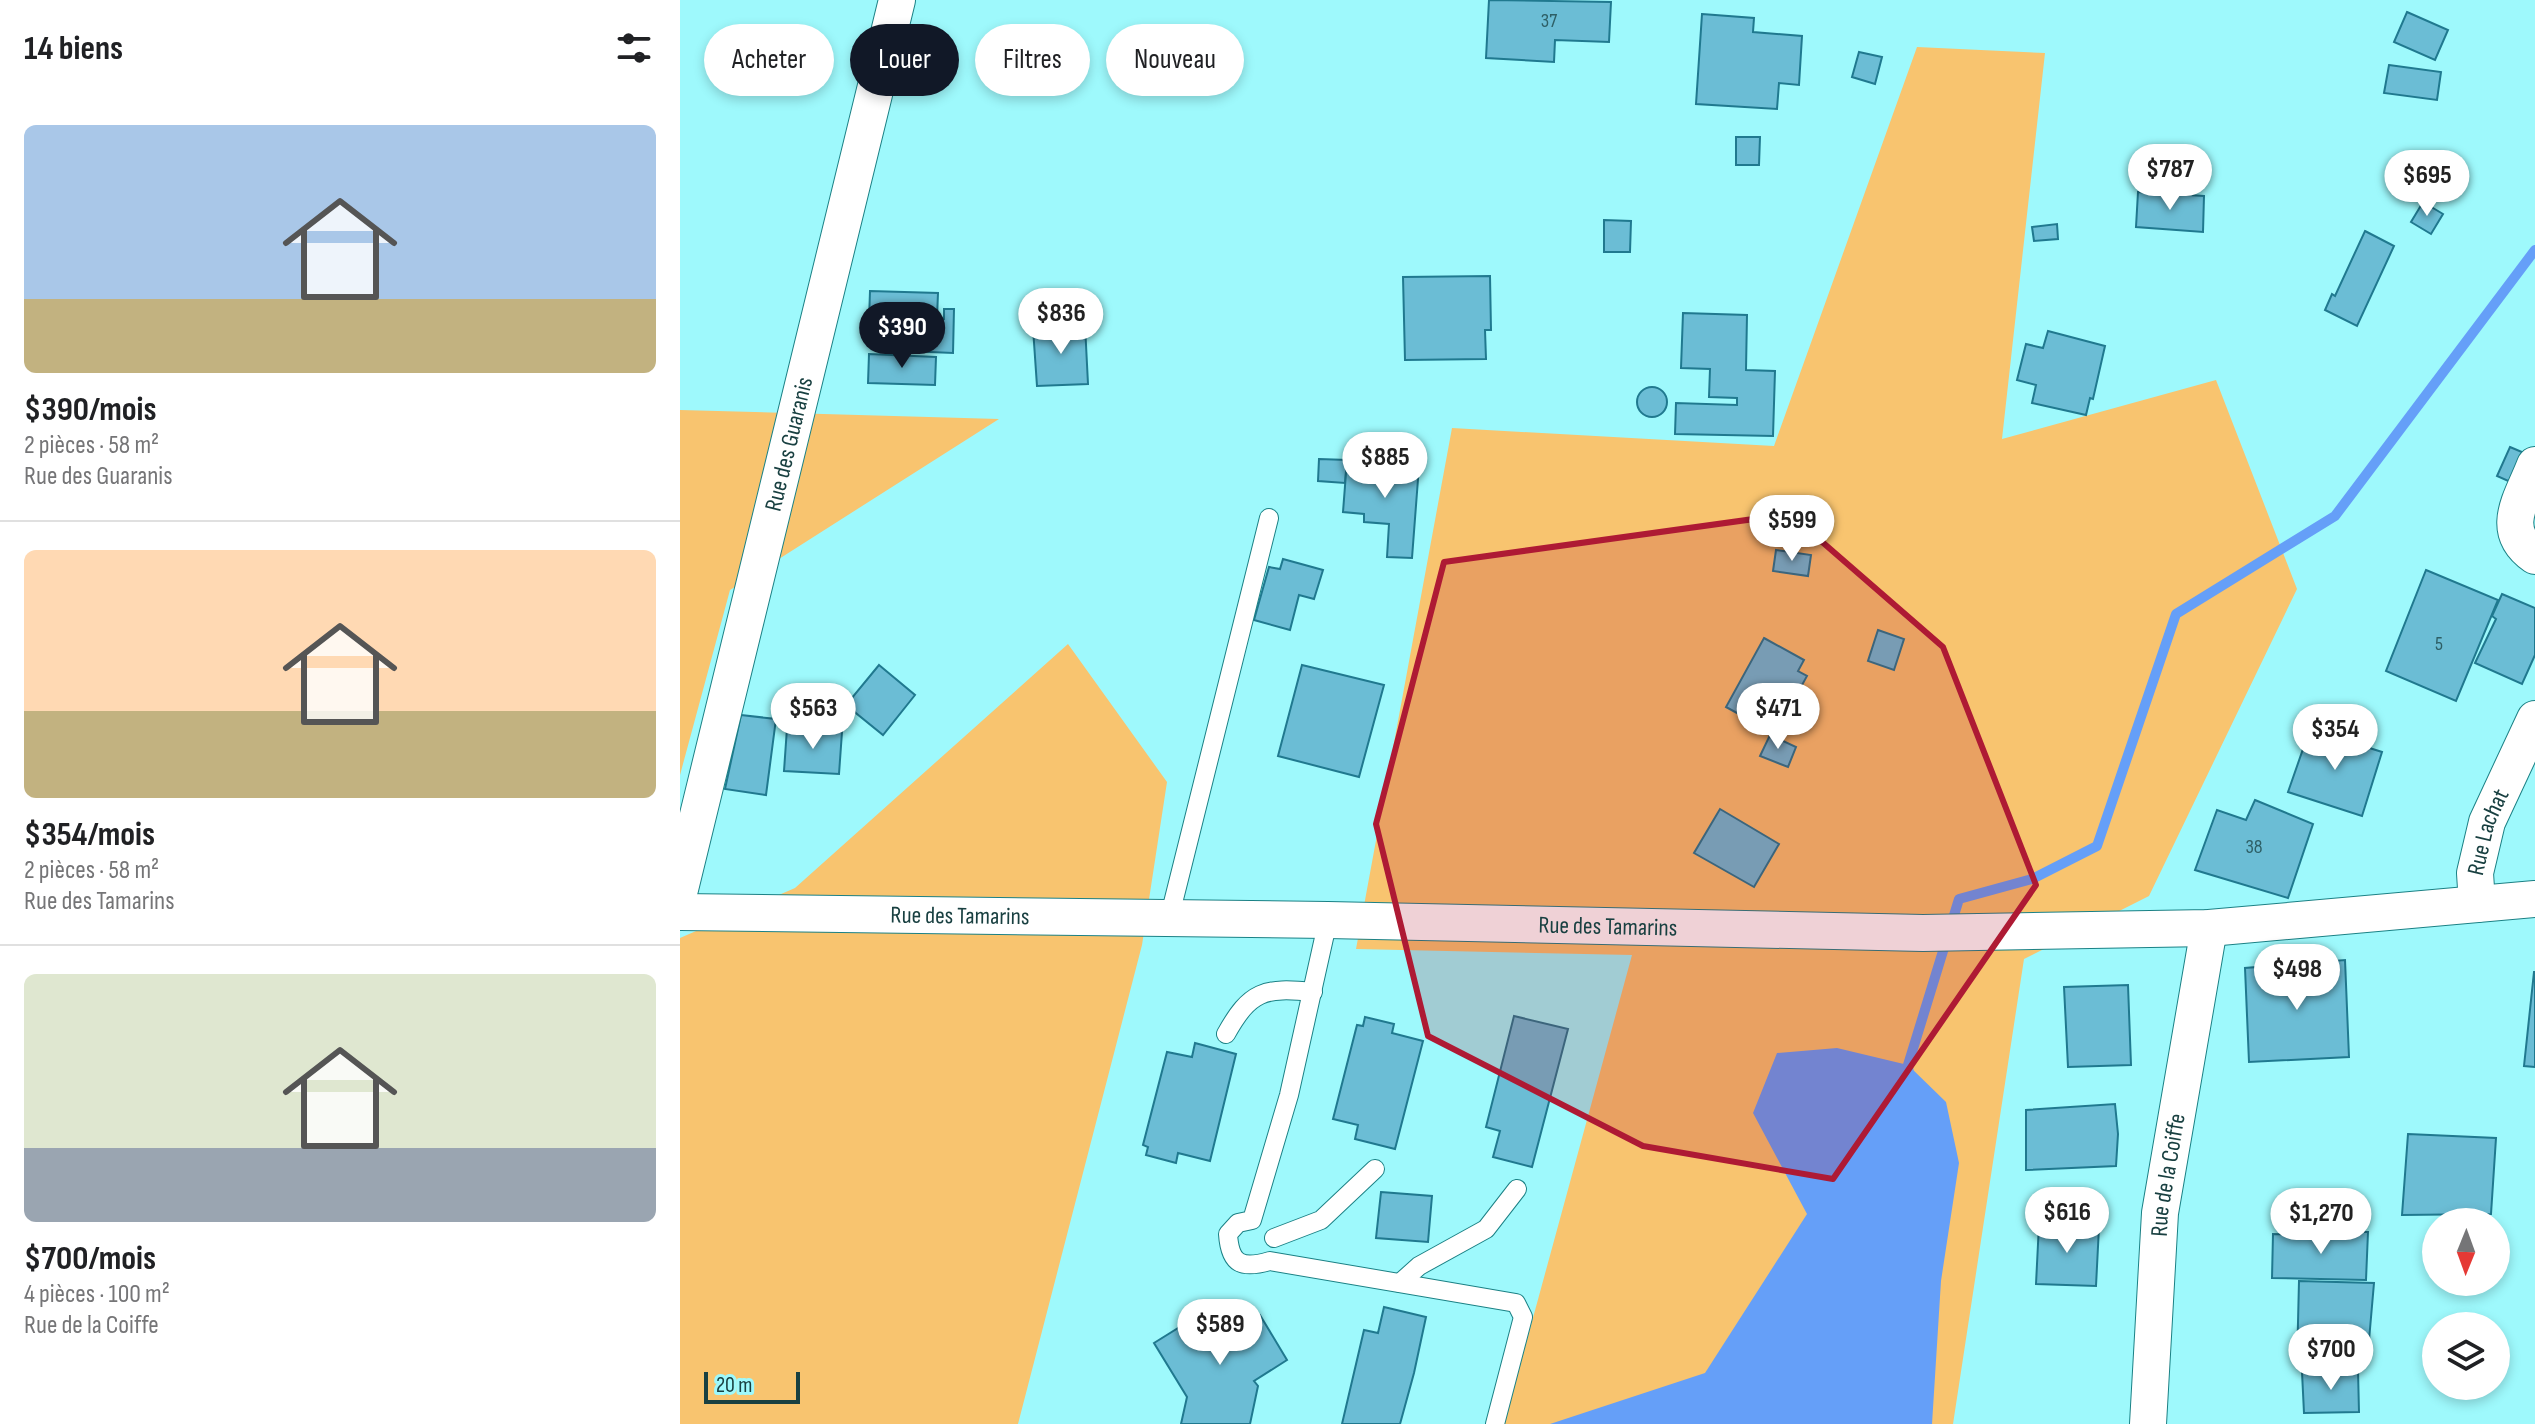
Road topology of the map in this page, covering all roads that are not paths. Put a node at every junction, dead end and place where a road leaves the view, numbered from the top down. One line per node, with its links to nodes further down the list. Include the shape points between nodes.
1 (897, 0): 6 (street, Rue des Guaranis)
2 (2535, 465): 4 (street, via 2514,519 2516,538)
3 (1269, 518): 10 (lane)
4 (2535, 556)
5 (2535, 719): 8 (street, Rue Lachat, via 2487,822 2475,873)
6 (680, 889)
7 (2535, 899): 8 (street, Rue des Tamarins)
8 (2477, 904): 12 (street, Rue des Tamarins)
9 (680, 912): 10 (street, Rue des Tamarins)
10 (1169, 919): 11 (street, Rue des Tamarins)
11 (1328, 920): 12 (street, Rue des Tamarins, via 1923,933); 13 (lane)
12 (2209, 928): 22 (street, Rue de la Coiffe, via 2160,1213)
13 (1313, 992): 14 (lane, via 1259,993 1240,1009); 17 (lane)
14 (1226, 1034)
15 (1375, 1169): 18 (lane, via 1321,1220)
16 (1517, 1189): 20 (lane, via 1486,1229 1419,1266)
17 (1252, 1220): 18 (lane); 19 (lane, via 1238,1223 1228,1234 1229,1250 1244,1265)
18 (1274, 1238): 19 (lane)
19 (1270, 1261): 20 (lane)
20 (1400, 1283): 21 (lane, via 1516,1303 1523,1317)
21 (1495, 1424)
22 (2148, 1424)

